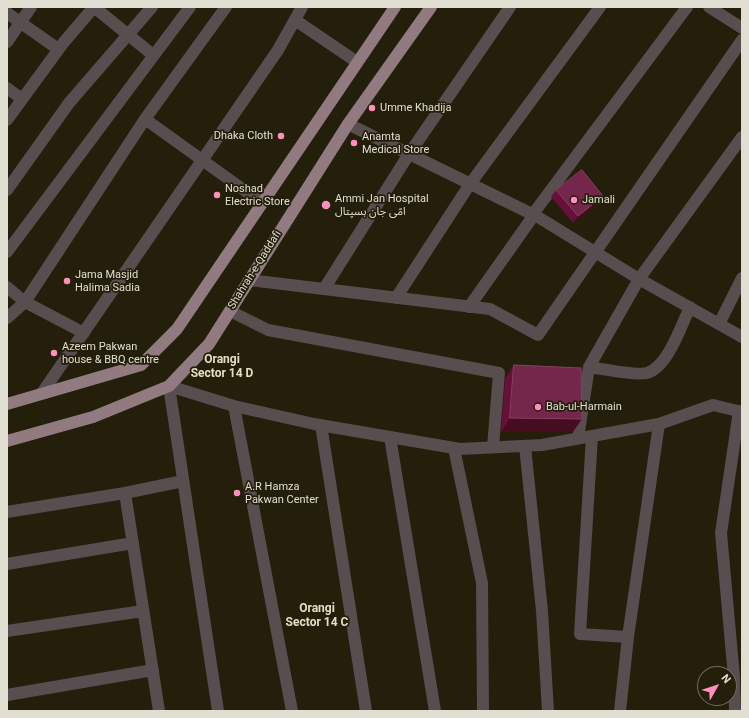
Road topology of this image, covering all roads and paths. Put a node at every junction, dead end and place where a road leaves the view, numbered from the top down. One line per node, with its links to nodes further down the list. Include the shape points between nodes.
1 (31, 7): 15 (street)
2 (94, 7): 17 (street); 20 (street)
3 (152, 7): 17 (street)
4 (190, 7): 21 (street)
5 (226, 7): 25 (street)
6 (302, 7): 14 (street)
7 (395, 7): 22 (main road)
8 (431, 7): 27 (main road, Shahrah-e-Qaddafi)
9 (510, 7): 29 (street)
10 (600, 7): 31 (street)
11 (687, 7): 34 (street)
12 (709, 7): 16 (street)
13 (7, 12): 15 (street)
14 (295, 20): 22 (street); 30 (street, via 278,50)
15 (20, 22): 19 (street); 20 (street)
16 (742, 28)
17 (128, 35): 21 (street); 32 (street, via 70,103)
18 (742, 40): 36 (street)
19 (7, 42)
20 (58, 49): 24 (street)
21 (153, 55): 35 (street)
22 (357, 62): 33 (main road)
23 (7, 88): 24 (street)
24 (22, 99): 26 (street)
25 (145, 119): 30 (street); 43 (street)
26 (7, 120)
27 (348, 124): 29 (street); 39 (main road, Shahrah-e-Qaddafi)
28 (742, 137): 38 (street)
29 (409, 154): 31 (street); 41 (street)
30 (202, 160): 33 (street); 49 (street)
31 (470, 184): 34 (street); 42 (street)
32 (7, 190)
33 (262, 203): 53 (main road, via 177,329 141,365)
34 (534, 215): 36 (street); 44 (street)
35 (7, 252)
36 (595, 253): 38 (street); 44 (street, via 538,335 490,309)
37 (742, 278): 48 (street)
38 (639, 279): 45 (street); 51 (street)
39 (249, 280): 41 (street); 46 (main road, Shahrah-e-Qaddafi)
40 (7, 287): 43 (street)
41 (324, 289): 42 (street)
42 (396, 298): 44 (street)
43 (25, 302): 47 (street); 49 (street)
44 (469, 307)
45 (690, 307): 48 (street); 51 (street, via 668,353 657,369 646,374)
46 (230, 311): 52 (main road, Shahrah-e-Qaddafi, via 209,344); 64 (street, via 268,330 499,373)
47 (7, 318)
48 (719, 324): 50 (street)
49 (84, 332): 53 (street)
50 (742, 337)
51 (590, 367): 61 (street)
52 (169, 386): 55 (street); 62 (main road, Shahrah-e-Qaddafi, via 93,417); 66 (street)
53 (42, 393): 54 (main road)
54 (7, 404)
55 (234, 406): 58 (street); 78 (street)
56 (741, 412): 57 (street, via 713,405); 84 (street, via 721,533)
57 (658, 424): 59 (street); 73 (street)
58 (320, 425): 60 (street); 79 (street)
59 (592, 436): 61 (street); 73 (street, via 580,634)
60 (390, 437): 65 (street); 80 (street)
61 (578, 438): 63 (street)
62 (7, 441)
63 (525, 446): 64 (street); 82 (street, via 542,611)
64 (493, 447): 65 (street)
65 (454, 448): 81 (street, via 482,583)
66 (183, 481): 67 (street); 77 (street)
67 (125, 493): 68 (street); 69 (street)
68 (7, 512)
69 (132, 543): 70 (street); 71 (street)
70 (7, 564)
71 (143, 610): 72 (street); 74 (street)
72 (7, 631)
73 (628, 637): 83 (street)
74 (153, 670): 75 (street); 76 (street)
75 (7, 695)
76 (159, 711)
77 (218, 711)
78 (292, 711)
79 (366, 711)
80 (435, 711)
81 (483, 711)
82 (548, 711)
83 (620, 711)
84 (735, 711)

